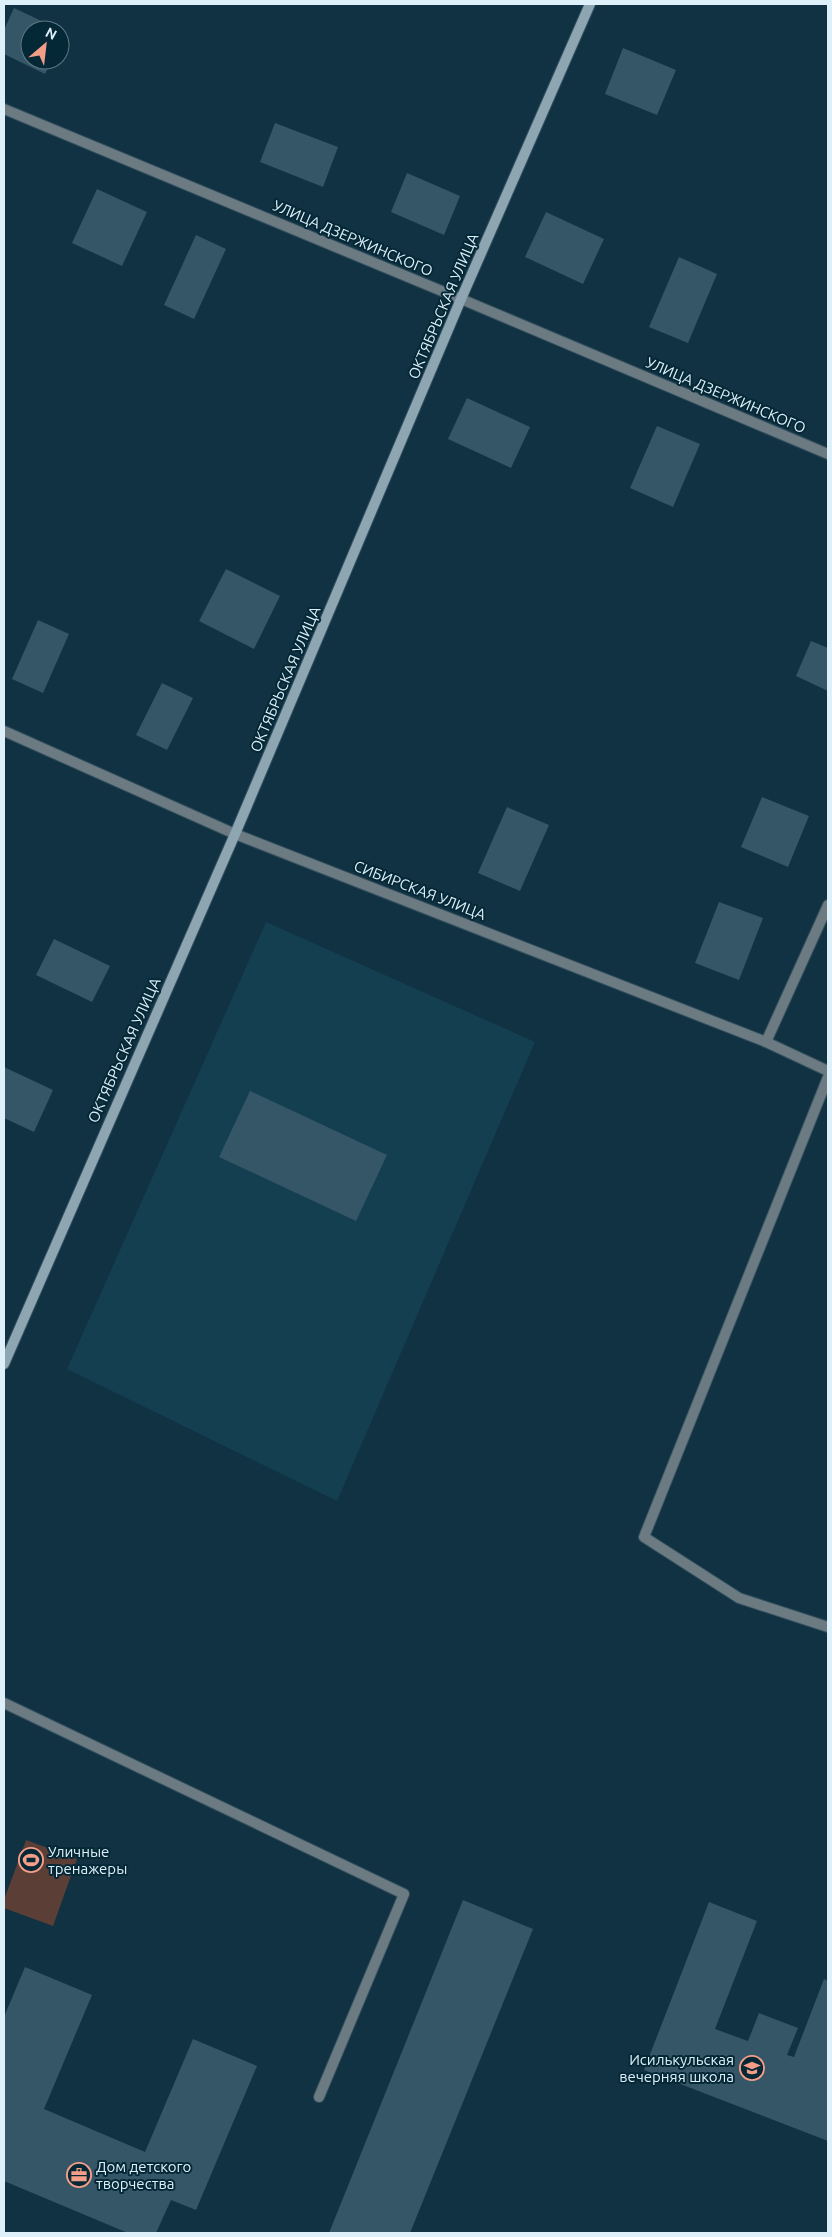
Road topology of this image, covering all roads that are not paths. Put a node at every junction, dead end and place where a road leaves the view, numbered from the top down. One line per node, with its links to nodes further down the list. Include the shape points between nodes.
1 (590, 4): 3 (street, ОКТЯБРЬСКАЯ УЛИЦА)
2 (4, 109): 3 (street, УЛИЦА ДЗЕРЖИНСКОГО)
3 (461, 299): 4 (street, УЛИЦА ДЗЕРЖИНСКОГО); 6 (street, ОКТЯБРЬСКАЯ УЛИЦА)
4 (828, 454)
5 (4, 731): 6 (street, СИБИРСКАЯ УЛИЦА)
6 (236, 834): 8 (street, СИБИРСКАЯ УЛИЦА); 11 (street, ОКТЯБРЬСКАЯ УЛИЦА)
7 (828, 905): 8 (street)
8 (766, 1042): 9 (street, СИБИРСКАЯ УЛИЦА)
9 (828, 1071)
10 (828, 1077): 12 (street, via 644,1537 739,1598)
11 (4, 1364)
12 (828, 1627)
13 (4, 1703): 14 (street, via 404,1894)
14 (319, 2097)

